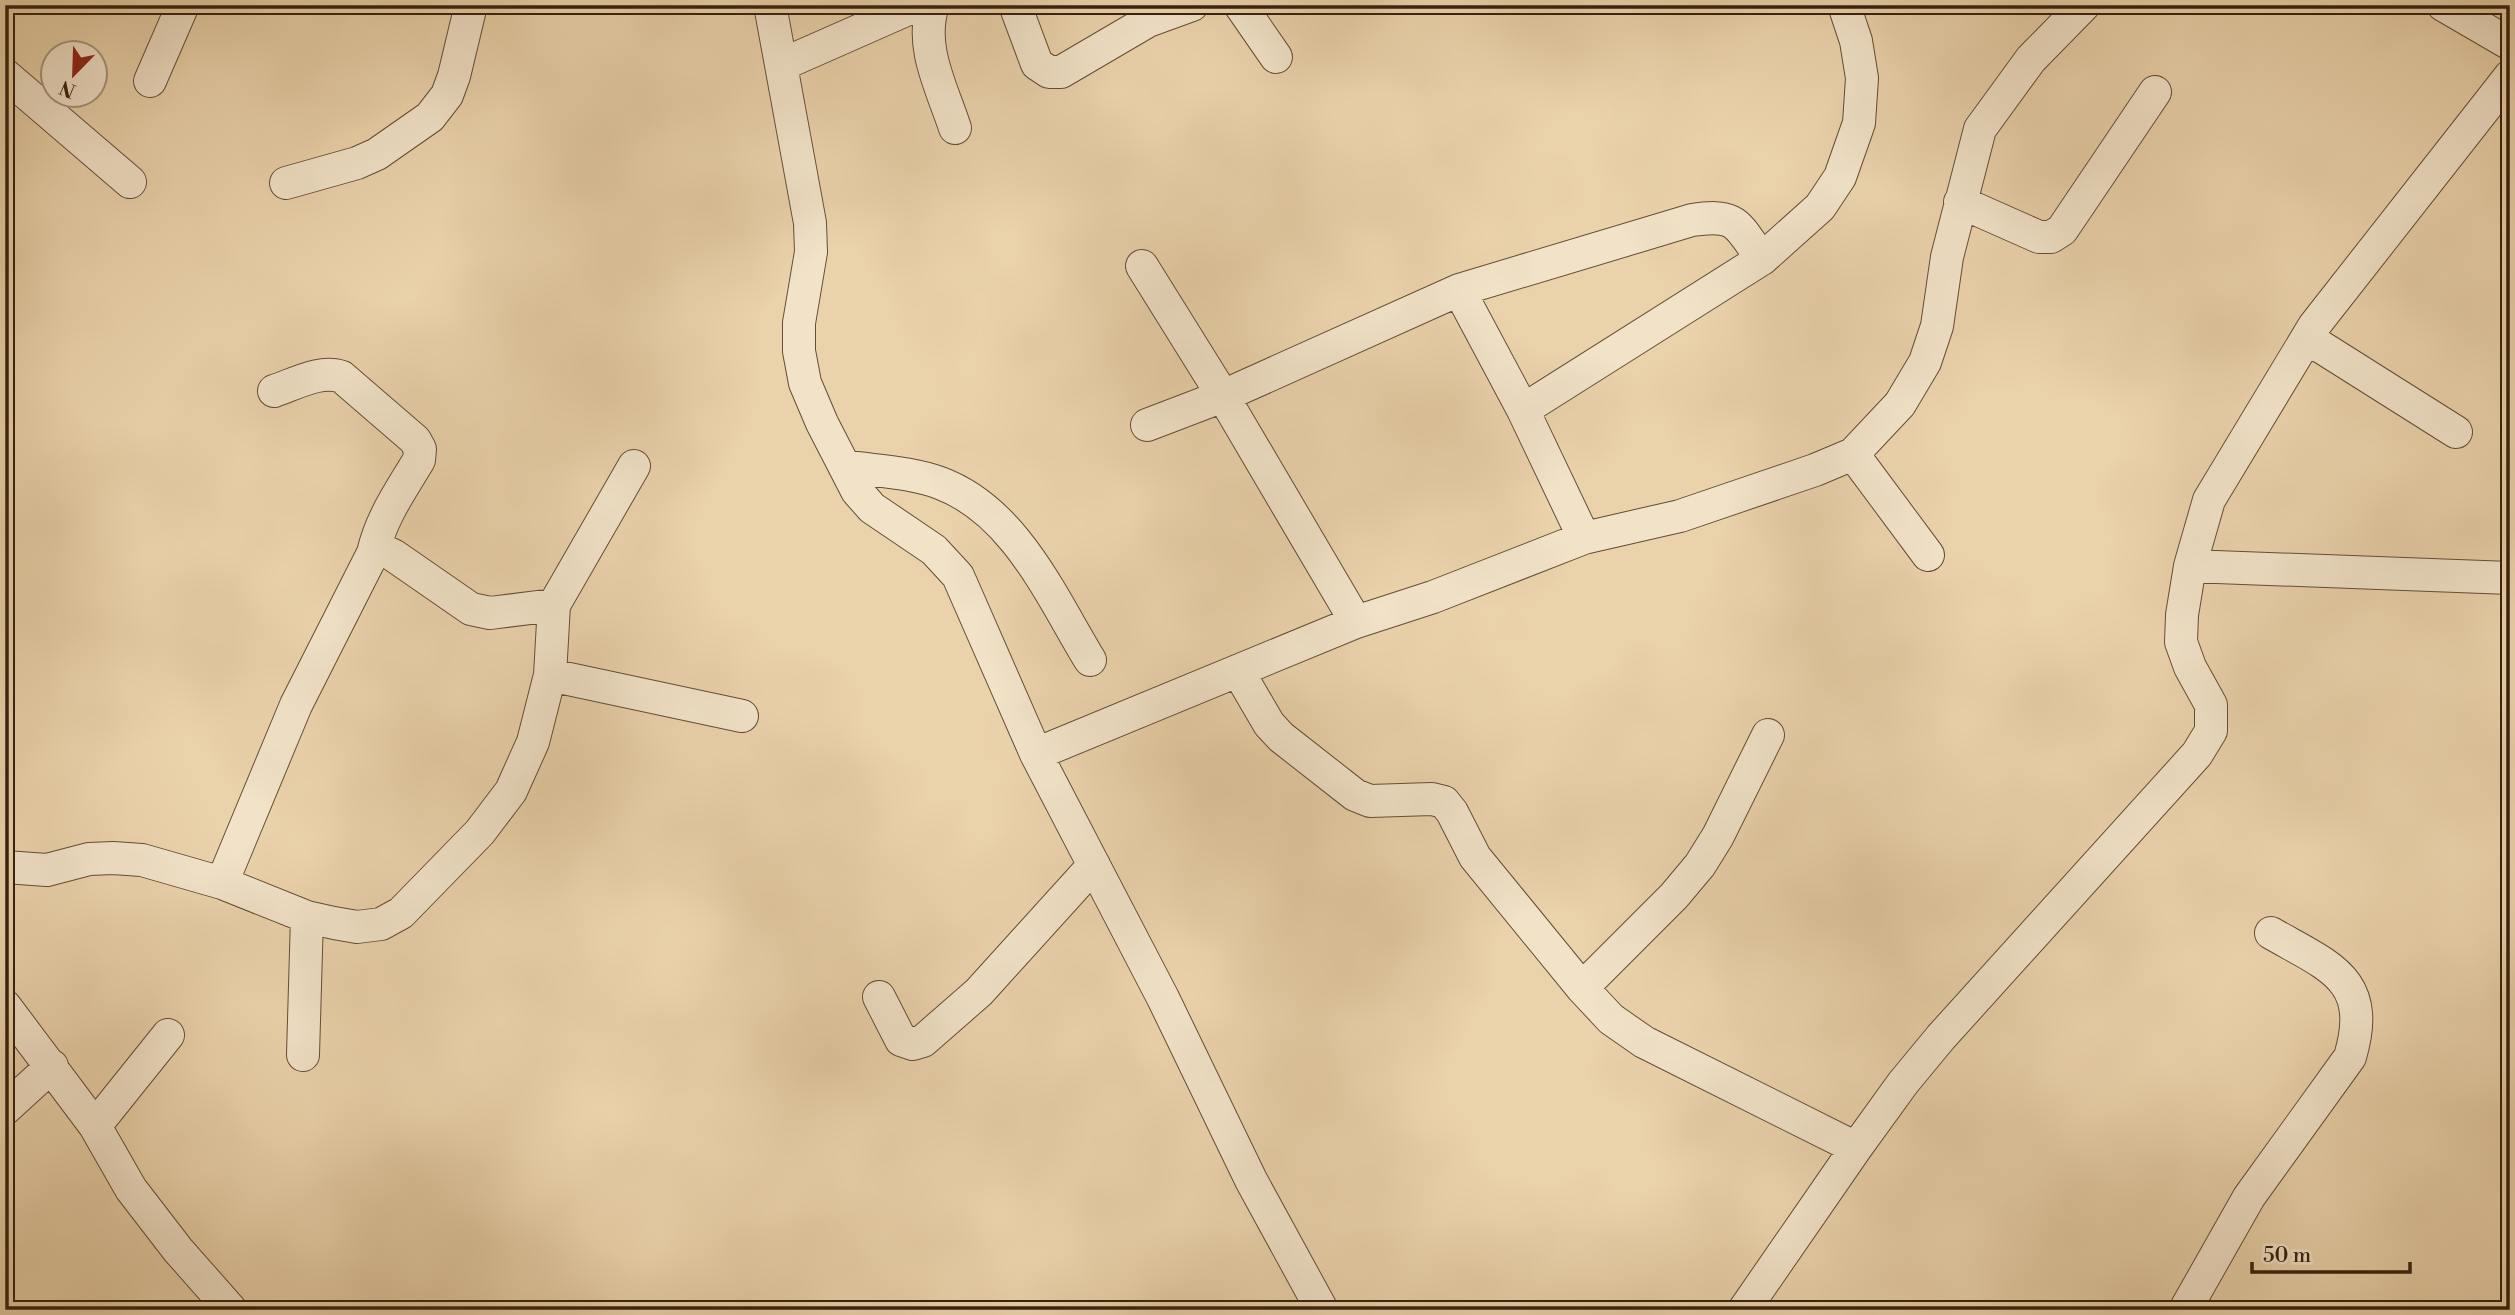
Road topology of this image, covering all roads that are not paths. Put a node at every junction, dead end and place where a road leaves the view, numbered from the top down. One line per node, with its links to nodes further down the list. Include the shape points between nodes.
1 (183, 5): 17 (street)
2 (471, 5): 21 (street, via 454,76 447,95 430,117 377,154)
3 (770, 5): 14 (street)
4 (917, 5): 14 (street)
5 (933, 5): 19 (street, via 928,48)
6 (1015, 5): 7 (street, via 1037,64 1049,72 1061,72 1148,21)
7 (1192, 5)
8 (1240, 5): 13 (street)
9 (1844, 5): 23 (street, via 1862,79 1859,123 1840,177 1820,207)
10 (2084, 5): 22 (street, via 2031,59 1980,129)
11 (2443, 5): 12 (street)
12 (2510, 44)
13 (1276, 57)
14 (782, 65): 34 (street, via 810,223 811,253 799,351 805,383)
15 (5, 75): 20 (street)
16 (2510, 76): 26 (street)
17 (150, 81)
18 (2155, 92): 22 (street, via 2062,230 2051,237 2039,237)
19 (955, 128)
20 (130, 182)
21 (286, 183)
22 (1959, 202): 32 (street, via 1937,326 1925,362 1900,404)
23 (1762, 259): 25 (street, via 1737,225 1713,217); 29 (street)
24 (1142, 266): 28 (street)
25 (1459, 290): 28 (street); 29 (street)
26 (2307, 338): 31 (street); 38 (street, via 2209,500)
27 (274, 391): 36 (street, via 334,374 415,440 419,460 384,517)
28 (1223, 396): 30 (street); 41 (street)
29 (1523, 410): 35 (street)
30 (1147, 425)
31 (2456, 432)
32 (1853, 454): 35 (street, via 1680,516); 37 (street)
33 (634, 466): 40 (street)
34 (844, 466): 42 (street, via 938,482 998,520 1026,555); 47 (street, via 872,508 934,550 958,576)
35 (1584, 538): 41 (street)
36 (373, 553): 40 (street, via 393,555 471,609 490,613); 50 (street, via 296,705)
37 (1928, 555)
38 (2190, 566): 39 (street); 61 (street, via 2181,642 2211,705 2211,731 2197,754 1941,1037)
39 (2510, 578)
40 (554, 605): 44 (street)
41 (1356, 622): 43 (street)
42 (1090, 660)
43 (1238, 671): 47 (street); 53 (street, via 1281,737 1355,795 1370,801 1444,802 1475,857)
44 (550, 675): 45 (street); 51 (street, via 533,741 511,791 480,832 401,913 381,924 357,927)
45 (742, 716)
46 (1768, 735): 53 (street, via 1700,865)
47 (1036, 754): 48 (street)
48 (1094, 865): 54 (street, via 979,992 923,1041 901,1040); 63 (street, via 1251,1180)
49 (5, 867): 50 (street, via 47,870 89,859 142,860)
50 (222, 883): 51 (street)
51 (307, 917): 57 (street)
52 (2271, 933): 65 (street, via 2324,963 2345,981 2358,1016 2356,1037 2350,1057 2249,1196)
53 (1582, 988): 61 (street, via 1611,1019 1644,1042)
54 (879, 997)
55 (5, 1006): 58 (street)
56 (168, 1035): 60 (street)
57 (303, 1055)
58 (52, 1066): 59 (street); 60 (street)
59 (5, 1109)
60 (95, 1126): 62 (street, via 131,1189)
61 (1856, 1148): 64 (street)
62 (231, 1310)
63 (1322, 1310)
64 (1744, 1310)
65 (2185, 1310)

